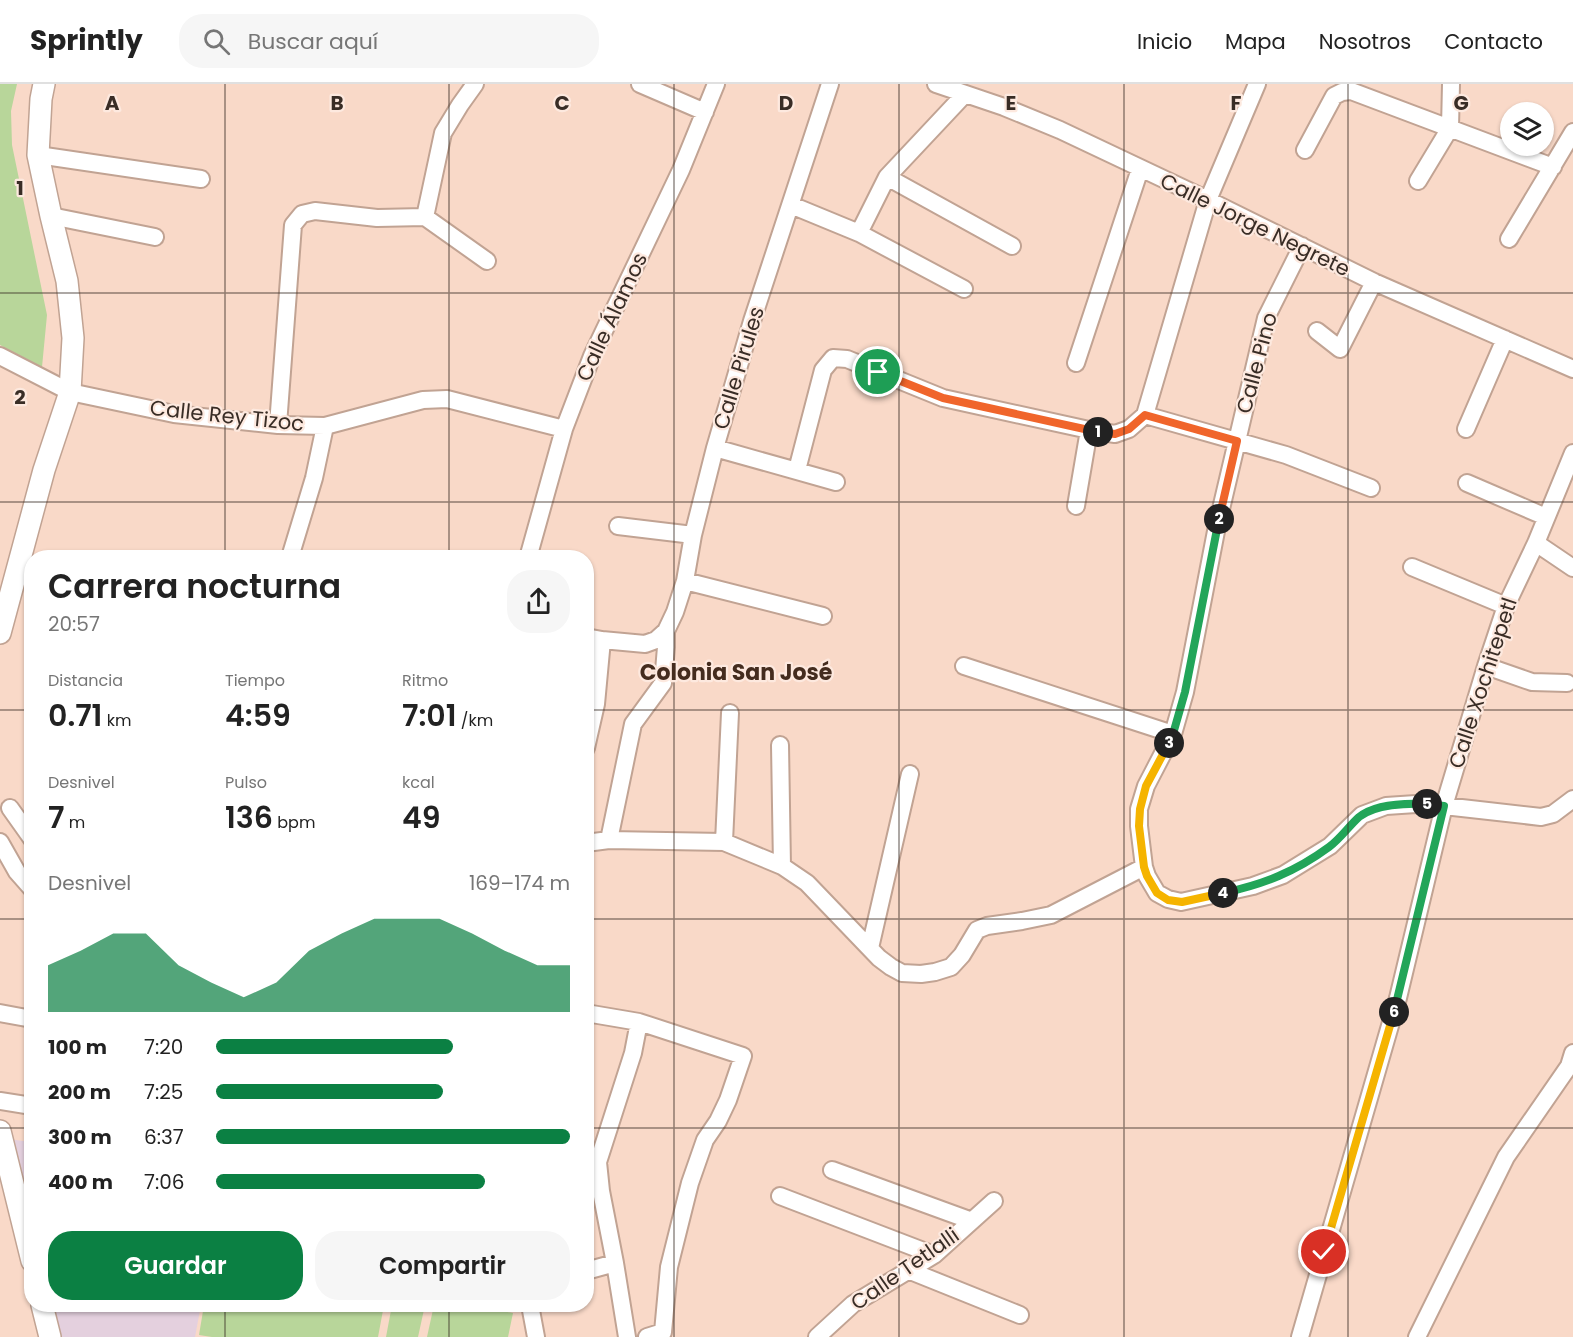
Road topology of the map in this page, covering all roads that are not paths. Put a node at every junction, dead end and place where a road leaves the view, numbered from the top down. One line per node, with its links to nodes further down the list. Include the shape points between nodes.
1 (44, 84): 14 (main road)
2 (475, 84): 23 (street, via 443,133)
3 (640, 84): 10 (street)
4 (716, 84): 10 (street, Calle Álamos)
5 (830, 84): 21 (street, Calle Pirules)
6 (936, 84): 9 (street, Calle Jorge Negrete)
7 (1257, 84): 20 (street)
8 (1451, 84): 11 (street)
9 (964, 95): 16 (street, Calle Jorge Negrete, via 1060,130); 17 (street)
10 (705, 112): 41 (street, Calle Álamos, via 592,356)
11 (1450, 128): 13 (street, via 1351,91 1342,92 1334,96); 15 (street); 19 (street)
12 (1573, 132): 15 (street)
13 (1305, 150)
14 (38, 155): 18 (street); 22 (main road)
15 (1553, 167): 26 (street)
16 (1140, 169): 20 (street, Calle Jorge Negrete); 35 (street)
17 (887, 177): 24 (street); 27 (street)
18 (201, 179)
19 (1418, 181)
20 (1208, 200): 28 (street, Calle Jorge Negrete); 38 (street)
21 (791, 205): 24 (street); 45 (street, Calle Pirules)
22 (51, 216): 25 (street); 37 (main road, via 67,281 74,338)
23 (425, 217): 29 (street); 39 (street, via 377,218 315,211 302,214 293,225)
24 (859, 233): 31 (street)
25 (155, 237)
26 (1509, 238)
27 (1012, 246)
28 (1302, 246): 30 (street, Calle Jorge Negrete); 44 (street, Calle Pino, via 1266,318)
29 (487, 261)
30 (1374, 282): 32 (street, via 1340,349); 33 (street, Calle Jorge Negrete)
31 (963, 289)
32 (1317, 331)
33 (1505, 339): 36 (street, Calle Jorge Negrete); 42 (street)
34 (0, 356): 37 (street, Calle Rey Tizoc)
35 (1076, 363)
36 (1573, 369)
37 (70, 392): 39 (street, Calle Rey Tizoc, via 174,414); 64 (main road, via 44,470)
38 (1145, 415): 43 (street, via 1129,429 1115,434); 44 (street)
39 (278, 425): 40 (street, Calle Rey Tizoc)
40 (325, 426): 41 (street, Calle Rey Tizoc, via 423,400 447,399); 56 (street)
41 (564, 429): 57 (street, Calle Álamos)
42 (1466, 429)
43 (1089, 430): 47 (street, via 943,398 847,359 833,358 823,370); 51 (street)
44 (1237, 441): 50 (street, via 1286,455); 71 (street, Calle Pino)
45 (715, 448): 47 (street); 54 (street, Calle Pirules)
46 (1573, 453): 52 (street, Calle Xochitepetl)
47 (797, 470): 48 (street)
48 (836, 482)
49 (1467, 483): 52 (street)
50 (1371, 488)
51 (1076, 506)
52 (1546, 517): 55 (street, Calle Xochitepetl)
53 (618, 526): 54 (street)
54 (693, 535): 60 (street, Calle Pirules)
55 (1536, 543): 59 (street); 61 (street, Calle Xochitepetl)
56 (292, 550)
57 (530, 550)
58 (1412, 567): 61 (street)
59 (1573, 568)
60 (686, 581): 62 (street); 63 (street, Calle Pirules)
61 (1506, 606): 67 (street, Calle Xochitepetl)
62 (823, 615)
63 (666, 631): 65 (street, via 645,644); 78 (street, via 663,683 633,724)
64 (0, 633)
65 (594, 638): 69 (street)
66 (964, 666): 71 (street)
67 (1486, 666): 68 (street, via 1532,682); 75 (street, Calle Xochitepetl)
68 (1567, 683)
69 (594, 713)
70 (730, 713): 81 (street)
71 (1173, 734): 83 (street, Calle Pino, via 1146,786 1140,809)
72 (780, 745): 82 (street)
73 (910, 774): 85 (street)
74 (1573, 799): 75 (street, via 1553,814 1541,817)
75 (1444, 806): 83 (street, via 1386,806 1362,815 1330,846 1283,875 1182,902 1157,893); 111 (street, Calle Xochitepetl, via 1398,998)
76 (10, 808): 77 (street)
77 (24, 828)
78 (609, 840): 80 (street); 81 (street)
79 (0, 842): 84 (street)
80 (594, 842)
81 (724, 842): 82 (street)
82 (782, 866): 85 (street, via 807,883)
83 (1144, 867): 85 (street, via 1051,915 977,930 962,956 951,966 934,972 903,973 891,968)
84 (24, 880)
85 (870, 948)
86 (0, 1013): 88 (street)
87 (594, 1014): 89 (street)
88 (24, 1018)
89 (639, 1022): 100 (street, via 598,1162); 109 (street, via 743,1056 728,1100 705,1140 690,1183 669,1267 663,1332)
90 (1573, 1053): 112 (street, via 1569,1066 1506,1157)
91 (0, 1101): 92 (street)
92 (24, 1105)
93 (0, 1131): 98 (main road)
94 (832, 1170): 97 (street)
95 (780, 1196): 99 (street)
96 (994, 1201): 97 (street, Calle Tetlalli)
97 (972, 1221): 99 (street, Calle Tetlalli)
98 (24, 1228)
99 (934, 1255): 102 (street, Calle Tetlalli)
100 (615, 1263): 101 (street); 108 (street)
101 (594, 1269)
102 (908, 1270): 105 (street); 110 (street, Calle Tetlalli, via 853,1305)
103 (44, 1312): 106 (main road)
104 (534, 1312): 107 (street)
105 (1020, 1315)
106 (50, 1337)
107 (536, 1337)
108 (627, 1337)
109 (647, 1337)
110 (817, 1337)
111 (1300, 1337)
112 (1417, 1337)

